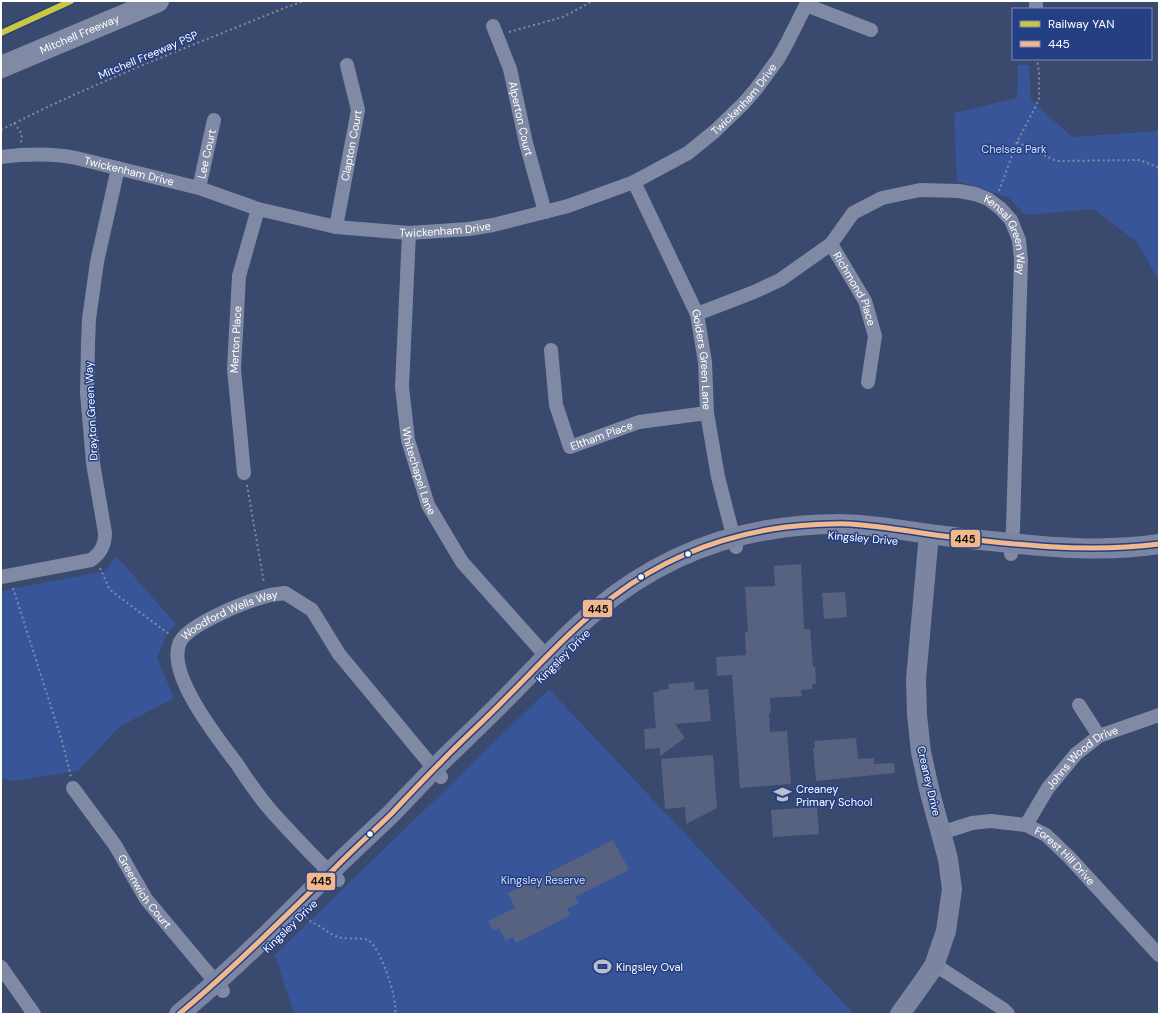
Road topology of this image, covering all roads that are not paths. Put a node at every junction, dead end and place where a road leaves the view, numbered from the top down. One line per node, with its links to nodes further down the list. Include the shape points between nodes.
1 (158, 1): 6 (highway, Mitchell Freeway)
2 (807, 3): 3 (street); 10 (street, Twickenham Drive, via 778,59 743,104 688,153)
3 (871, 30)
4 (495, 31): 13 (street, Alperton Court, via 510,69 526,143)
5 (347, 65): 14 (street, Clapton Court, via 358,110)
6 (1, 67)
7 (214, 120): 11 (street, Lee Court)
8 (1, 157): 9 (street, Twickenham Drive, via 48,154)
9 (118, 168): 11 (street, Twickenham Drive); 27 (street, Drayton Green Way, via 97,262 88,344 87,393 93,463 105,533 104,544 96,556 85,561)
10 (634, 182): 13 (street, Twickenham Drive); 17 (street, Golders Green Lane)
11 (199, 188): 12 (street, Twickenham Drive)
12 (258, 209): 14 (street, Twickenham Drive); 21 (street, Merton Place, via 239,276 234,369)
13 (545, 212): 15 (street, Twickenham Drive, via 469,229)
14 (336, 227): 15 (street, Twickenham Drive)
15 (409, 233): 28 (street, Whitechapel Lane, via 402,387 408,440 428,505 462,562)
16 (831, 244): 17 (street, Kensal Green Way, via 780,280); 19 (street, Richmond Place, via 865,301 875,336); 25 (street, Kensal Green Way, via 852,213 882,198 920,190 975,194 988,199 1011,220 1019,240 1021,260)
17 (697, 314): 20 (street, Golders Green Lane, via 705,362)
18 (551, 350): 20 (street, Eltham Place, via 556,405 570,447 639,422)
19 (868, 382)
20 (707, 413): 23 (street, Golders Green Lane, via 718,477)
21 (244, 473)
22 (934, 540): 23 (main road, Kingsley Drive, via 839,535); 25 (main road, Kingsley Drive); 35 (main road, Creaney Drive, via 927,680 928,714)
23 (735, 542): 28 (main road, Kingsley Drive, via 638,590)
24 (1159, 544): 25 (main road, Kingsley Drive, via 1134,548)
25 (1011, 549): 26 (main road, Kingsley Drive, via 1090,560)
26 (1159, 555)
27 (5, 576)
28 (550, 661): 32 (main road, Kingsley Drive, via 504,716)
29 (1079, 705): 31 (street)
30 (1159, 715): 31 (street, Johns Wood Drive)
31 (1099, 736): 34 (street, Johns Wood Drive, via 1076,754 1048,788)
32 (438, 773): 36 (main road, Kingsley Drive); 36 (street, Woodford Wells Way, via 339,654 312,610 285,593 267,596 218,614 186,634 180,641 178,662 195,705 272,812)
33 (73, 788): 40 (street, Greenwich Court, via 115,845 146,899)
34 (1026, 825): 35 (street, Forest Hill Drive, via 991,821 972,823); 37 (street, Forest Hill Drive, via 1046,835 1069,856)
35 (947, 832): 39 (main road, Creaney Drive, via 959,857 962,890 956,934)
36 (334, 876): 40 (main road, Kingsley Drive)
37 (1159, 955)
38 (1, 966): 41 (street)
39 (938, 968): 44 (main road, Creaney Drive); 45 (main road, Creaney Drive, via 932,988); 46 (street)
40 (219, 987): 42 (main road, Kingsley Drive); 43 (main road, Kingsley Drive)
41 (34, 1014)
42 (179, 1014)
43 (196, 1014)
44 (900, 1014)
45 (914, 1014)
46 (1008, 1014)

